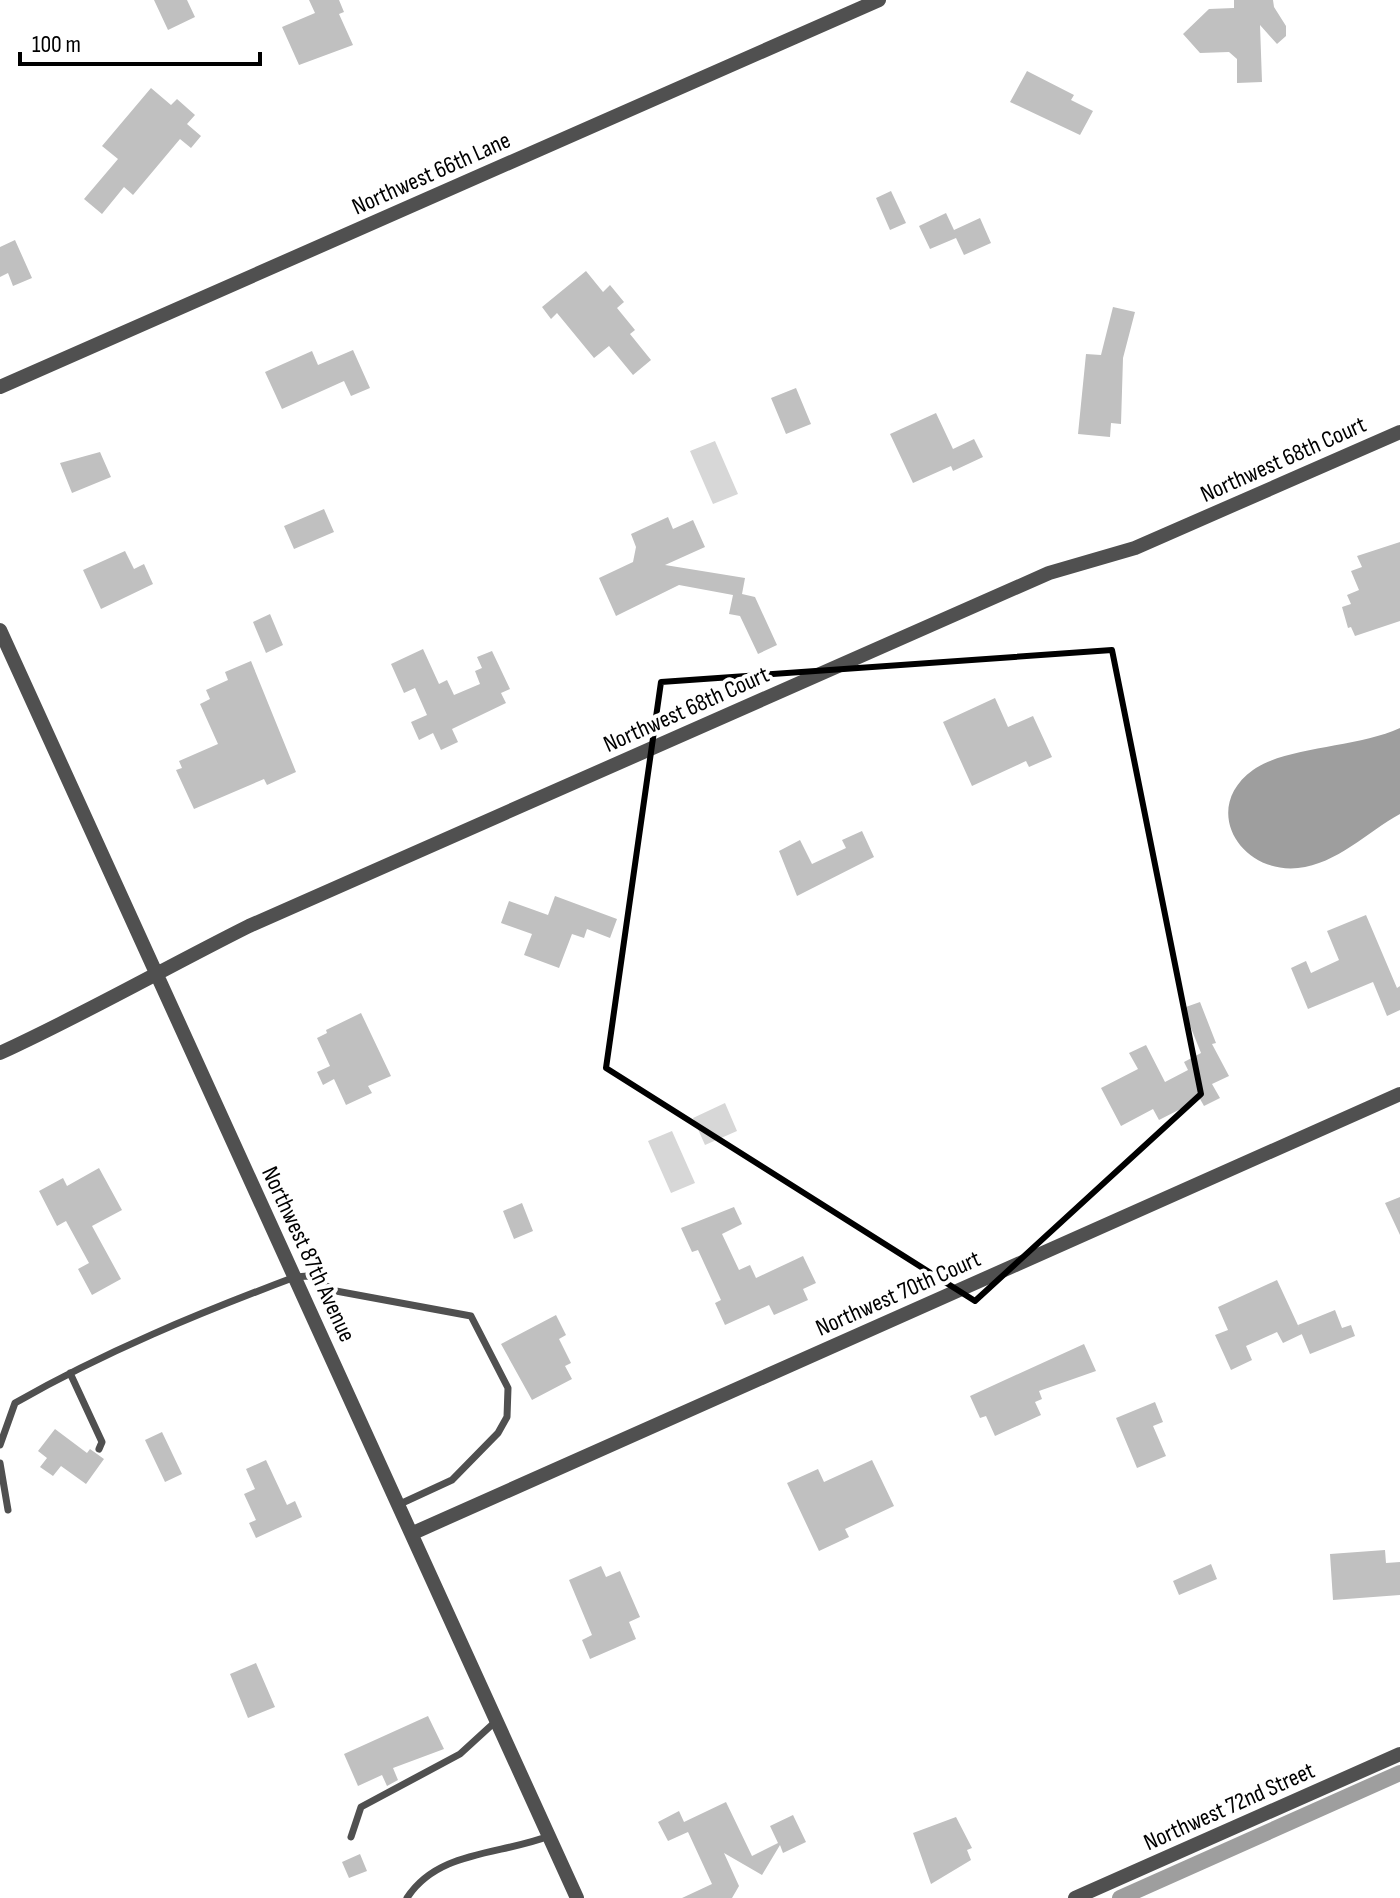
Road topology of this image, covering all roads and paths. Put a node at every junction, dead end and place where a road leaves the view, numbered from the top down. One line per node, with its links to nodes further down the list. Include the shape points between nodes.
1 (879, 0): 2 (street, Northwest 66th Lane)
2 (0, 387)
3 (1400, 432): 5 (street, Northwest 68th Court, via 1135,548 1049,573 249,926)
4 (0, 630): 5 (street, Northwest 87th Avenue)
5 (155, 973): 6 (street, Northwest 68th Court, via 93,1010); 8 (street, Northwest 87th Avenue)
6 (0, 1053)
7 (1400, 1094): 15 (street, Northwest 70th Court)
8 (295, 1277): 9 (lane, via 185,1319); 13 (street, Northwest 87th Avenue); 13 (lane, via 308,1276 336,1291 471,1316 501,1371 510,1403 498,1433 452,1480)
9 (70, 1373): 10 (lane, via 15,1403); 11 (lane, via 102,1442)
10 (0, 1445)
11 (99, 1449)
12 (0, 1463): 14 (lane)
13 (400, 1504): 15 (street, Northwest 87th Avenue)
14 (8, 1510)
15 (413, 1533): 16 (street, Northwest 87th Avenue)
16 (497, 1720): 18 (street, Northwest 87th Avenue); 19 (lane, via 460,1754 361,1807)
17 (1400, 1754): 22 (street, Northwest 72nd Street)
18 (549, 1836): 20 (lane, via 442,1866 425,1876); 21 (street, Northwest 87th Avenue)
19 (351, 1837)
20 (407, 1898)
21 (577, 1898)
22 (1075, 1898)

